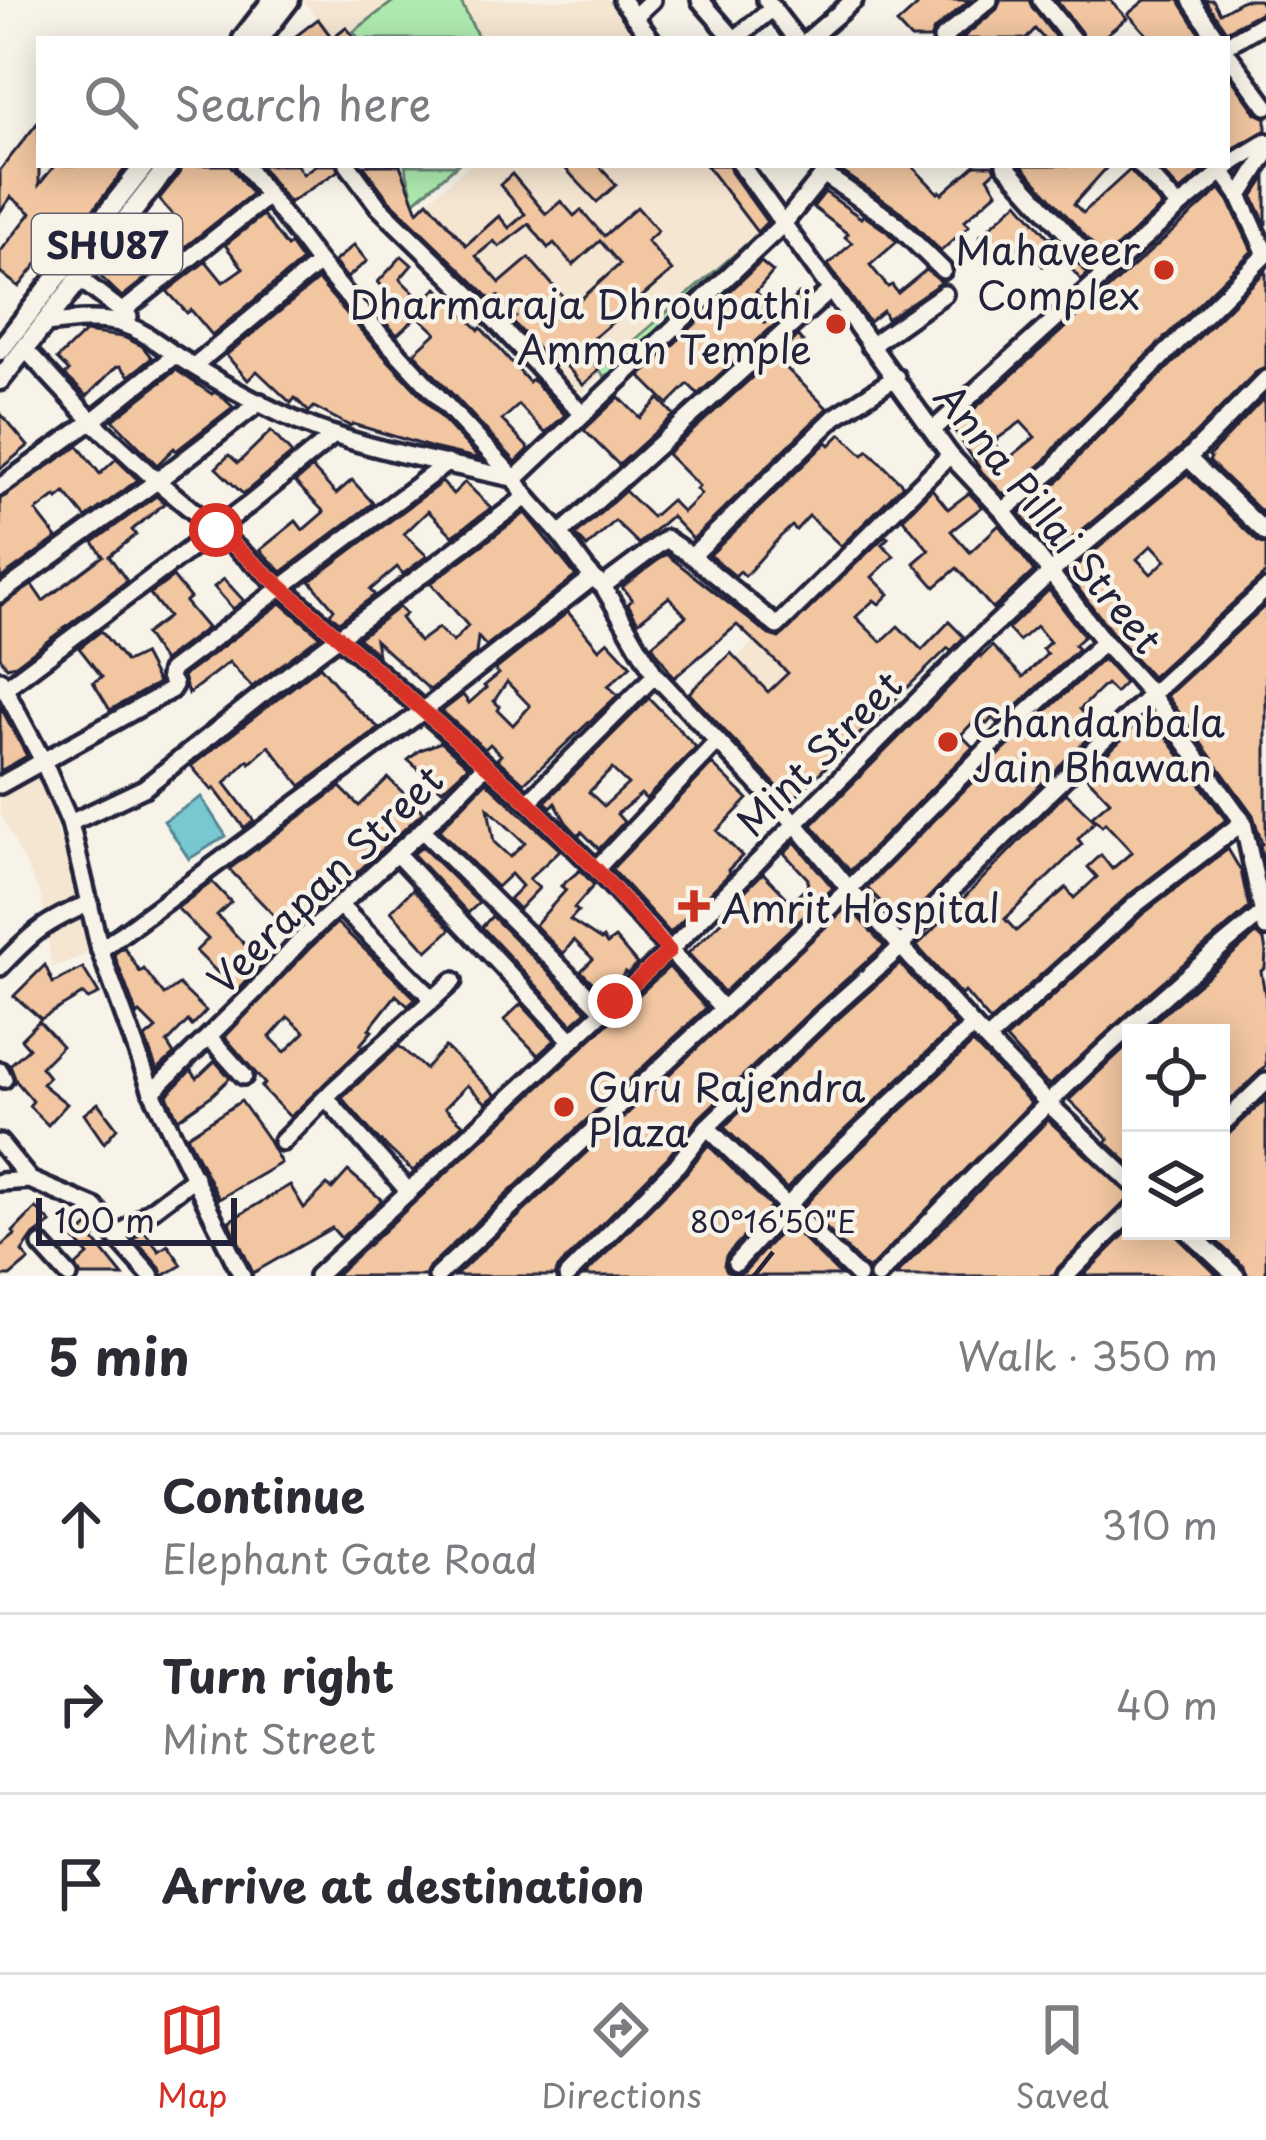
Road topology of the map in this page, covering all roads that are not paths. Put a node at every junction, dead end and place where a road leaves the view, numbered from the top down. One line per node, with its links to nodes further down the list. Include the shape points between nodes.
1 (273, 0): 13 (main road)
2 (289, 0): 13 (main road)
3 (622, 0): 11 (street)
4 (652, 0): 11 (street)
5 (700, 0): 15 (street)
6 (988, 0): 19 (street)
7 (1041, 0): 20 (street)
8 (1190, 0): 21 (street)
9 (852, 1): 18 (street)
10 (769, 4): 16 (street); 17 (street)
11 (634, 17): 14 (street)
12 (1266, 22): 22 (street)
13 (254, 36)
14 (649, 36)
15 (732, 36)
16 (738, 36)
17 (794, 36)
18 (812, 36)
19 (946, 36)
20 (1070, 36)
21 (1215, 36)
22 (1230, 47)
23 (1230, 53): 24 (street)
24 (1266, 106)
25 (1266, 142): 27 (street)
26 (1266, 154): 39 (street)
27 (1230, 166)
28 (143, 168): 52 (main road, SHU87)
29 (167, 168): 46 (main road, SHU87)
30 (247, 168): 38 (street)
31 (351, 168): 60 (street)
32 (743, 168): 41 (street, Anna Pillai Street)
33 (1008, 168): 45 (street)
34 (1143, 168): 40 (street)
35 (1227, 168): 37 (street)
36 (828, 170): 41 (street); 44 (street)
37 (1222, 171): 39 (street); 40 (street)
38 (268, 196): 43 (street); 49 (street)
39 (1240, 196): 42 (street)
40 (1179, 207): 45 (street)
41 (784, 223): 47 (street, Anna Pillai Street); 60 (street)
42 (1266, 254): 71 (street)
43 (319, 263): 55 (street); 67 (street)
44 (943, 270)
45 (1105, 274): 62 (street)
46 (80, 279): 49 (street); 50 (main road, SHU87)
47 (832, 289): 53 (street, Anna Pillai Street); 74 (street)
48 (944, 294): 53 (street)
49 (122, 312): 51 (street)
50 (46, 324): 51 (street, via 100,320); 52 (main road, SHU87)
51 (150, 335): 54 (street)
52 (9, 341): 58 (main road, SHU87); 61 (street)
53 (870, 346): 56 (street, Anna Pillai Street)
54 (175, 355): 55 (street); 61 (street)
55 (195, 365): 59 (street)
56 (896, 377): 62 (street, Anna Pillai Street); 75 (street, via 836,417)
57 (1266, 379): 65 (street, Mint Street)
58 (0, 380)
59 (260, 402): 63 (street); 68 (street)
60 (581, 413): 67 (street)
61 (92, 421): 68 (street); 69 (street)
62 (934, 429): 64 (street, Anna Pillai Street)
63 (334, 435): 66 (street); 72 (street)
64 (950, 454): 71 (street, Anna Pillai Street); 75 (street, via 777,626)
65 (1188, 458): 73 (street); 76 (street, Mint Street)
66 (447, 463): 67 (street); 78 (street)
67 (514, 479): 70 (street)
68 (157, 482): 72 (street); 80 (street)
69 (0, 487)
70 (525, 498): 74 (street); 81 (street)
71 (1003, 512): 76 (street, Anna Pillai Street)
72 (216, 530): 78 (street); 84 (street)
73 (1266, 533)
74 (560, 534): 77 (street)
75 (692, 556): 77 (street, via 662,539)
76 (1050, 573): 82 (street, Anna Pillai Street); 93 (street, Mint Street)
77 (598, 582): 83 (street); 86 (street)
78 (283, 587): 81 (street); 88 (street, via 170,671 171,690)
79 (1266, 589): 85 (street)
80 (0, 594)
81 (339, 638): 86 (street); 94 (street, via 144,788)
82 (1104, 642): 85 (street, Anna Pillai Street); 98 (street)
83 (655, 676): 87 (street); 91 (street)
84 (2, 684): 88 (street)
85 (1150, 693): 92 (street, Anna Pillai Street); 102 (street)
86 (424, 710): 89 (street); 103 (street)
87 (716, 743): 93 (street); 97 (street)
88 (43, 761): 90 (street); 94 (street)
89 (485, 766): 91 (street); 95 (street, Veerapan Street)
90 (0, 785)
91 (528, 802): 97 (street)
92 (1243, 822): 101 (street, Anna Pillai Street); 112 (street, via 1136,904)
93 (795, 823): 98 (street); 104 (street, Mint Street)
94 (70, 824): 99 (street)
95 (422, 830): 96 (street, Veerapan Street); 109 (street)
96 (396, 853): 100 (street, Veerapan Street); 113 (street)
97 (596, 869): 104 (street)
98 (849, 889): 102 (street); 108 (street)
99 (90, 903): 103 (street); 105 (street, via 51,919)
100 (339, 905): 107 (street); 111 (street, Veerapan Street)
101 (1265, 921): 118 (street, via 1201,962)
102 (901, 947): 110 (street); 120 (street)
103 (100, 950): 116 (street)
104 (669, 951): 108 (street); 109 (street, Mint Street)
105 (0, 967)
106 (453, 981): 107 (street)
107 (433, 999): 117 (street)
108 (723, 1009): 138 (street)
109 (604, 1011): 113 (street, Mint Street)
110 (973, 1026): 112 (street); 128 (street)
111 (208, 1037): 114 (street, Veerapan Street); 116 (street, Veerapan Street)
112 (988, 1039): 118 (street)
113 (572, 1041): 127 (street, Mint Street)
114 (244, 1076)
115 (1266, 1082): 119 (street)
116 (152, 1092): 124 (street)
117 (326, 1098): 121 (street); 127 (street)
118 (1047, 1102): 123 (street); 141 (street)
119 (1230, 1116)
120 (707, 1127): 128 (street); 139 (street)
121 (282, 1142)
122 (0, 1143): 125 (street)
123 (1122, 1173)
124 (195, 1178): 130 (street); 136 (street)
125 (30, 1180): 126 (street); 130 (street, via 96,1208)
126 (0, 1182)
127 (409, 1192): 137 (street, Mint Street)
128 (789, 1205): 133 (street); 140 (street)
129 (1122, 1220): 142 (street)
130 (116, 1237): 135 (street)
131 (1197, 1240): 143 (street)
132 (41, 1245): 134 (street)
133 (736, 1263)
134 (69, 1276)
135 (152, 1276)
136 (242, 1276)
137 (317, 1276)
138 (437, 1276)
139 (568, 1276)
140 (858, 1276)
141 (878, 1276)
142 (1066, 1276)
143 (1235, 1276)

